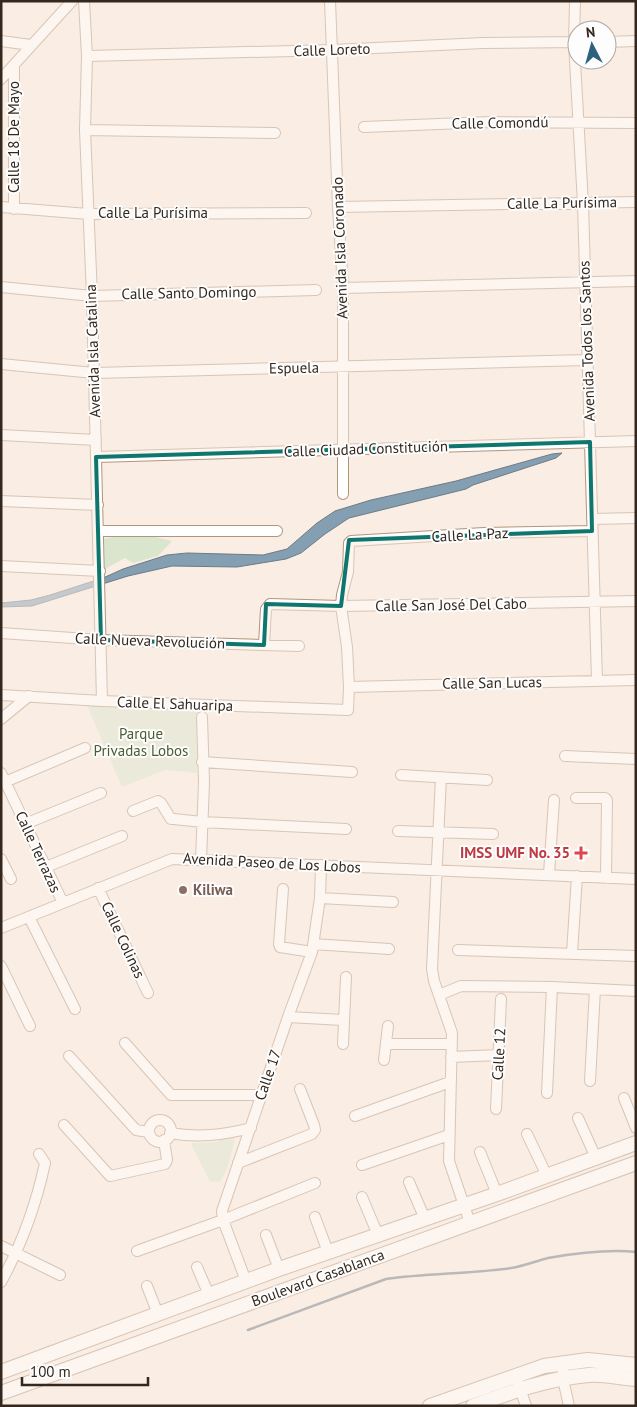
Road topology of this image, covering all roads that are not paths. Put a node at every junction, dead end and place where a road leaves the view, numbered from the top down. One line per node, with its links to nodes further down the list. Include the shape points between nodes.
1 (72, 1): 10 (street)
2 (84, 1): 12 (street, Avenida Isla Catalina)
3 (330, 1): 11 (street, Avenida Isla Coronado)
4 (575, 1): 5 (street, Avenida Todos los Santos)
5 (575, 20)
6 (1, 41): 10 (street)
7 (636, 41): 9 (street)
8 (567, 42): 11 (street, Calle Loreto)
9 (617, 42)
10 (31, 45): 13 (street)
11 (332, 50): 12 (street, Calle Loreto); 24 (street, Avenida Isla Coronado)
12 (87, 56): 19 (street, Avenida Isla Catalina)
13 (14, 65): 15 (street); 25 (street, Calle 18 De Mayo)
14 (577, 70): 16 (street, Avenida Todos los Santos)
15 (1, 79)
16 (578, 122): 17 (street, Calle Comondú); 18 (street, Calle Comondú); 22 (street, Avenida Todos los Santos)
17 (636, 123)
18 (364, 127)
19 (85, 130): 20 (street); 27 (street, Avenida Isla Catalina)
20 (275, 133)
21 (636, 202): 22 (street, Calle La Purísima)
22 (583, 204): 24 (street, Calle La Purísima); 29 (street, Avenida Todos los Santos)
23 (1, 207): 25 (street, Calle La Purísima)
24 (338, 207): 31 (street, Avenida Isla Coronado)
25 (14, 209): 27 (street, Calle La Purísima)
26 (306, 213): 27 (street, Calle La Purísima)
27 (88, 214): 33 (street, Avenida Isla Catalina)
28 (636, 281): 29 (street)
29 (585, 283): 31 (street); 34 (street, Avenida Todos los Santos)
30 (1, 287): 33 (street, Calle Santo Domingo)
31 (344, 288): 36 (street, Avenida Isla Coronado)
32 (316, 290): 33 (street, Calle Santo Domingo)
33 (92, 296): 37 (street, Avenida Isla Catalina)
34 (587, 360): 36 (street, Espuela); 41 (street, Avenida Todos los Santos)
35 (1, 364): 37 (street, Espuela)
36 (344, 367): 37 (street, Espuela); 42 (street, Avenida Isla Coronado)
37 (94, 373): 39 (street, Avenida Isla Catalina)
38 (1, 435): 39 (street)
39 (96, 440): 43 (street, Avenida Isla Catalina)
40 (636, 441): 41 (street, Calle Ciudad Constitución)
41 (590, 442): 42 (street, Calle Ciudad Constitución); 48 (street, Avenida Todos los Santos)
42 (344, 449): 43 (street, Calle Ciudad Constitución); 44 (street, Avenida Isla Coronado)
43 (96, 457): 46 (street, Avenida Isla Catalina)
44 (343, 494)
45 (1, 501): 46 (street)
46 (98, 505): 49 (street, Avenida Isla Catalina)
47 (636, 518): 48 (street)
48 (592, 519): 51 (street, Avenida Todos los Santos)
49 (98, 531): 50 (street); 53 (street, Avenida Isla Catalina)
50 (277, 531)
51 (592, 531): 55 (street, Avenida Todos los Santos); 56 (street, Calle La Paz, via 351,541)
52 (1, 566): 53 (street)
53 (100, 573): 58 (street, Avenida Isla Catalina)
54 (636, 601): 55 (street, Calle San José Del Cabo)
55 (594, 602): 56 (street, Calle San José Del Cabo); 62 (street, Avenida Todos los Santos)
56 (341, 606): 59 (street, Calle San José Del Cabo, via 270,604 267,606); 63 (street, via 348,647)
57 (1, 634): 58 (street, Calle Nueva Revolución)
58 (101, 640): 59 (street, Calle Nueva Revolución); 66 (street, Avenida Isla Catalina)
59 (264, 645): 60 (street, Calle Nueva Revolución)
60 (299, 646)
61 (636, 680): 62 (street, Calle San Lucas)
62 (596, 681): 63 (street, Calle San Lucas)
63 (349, 687): 66 (street, Calle El Sahuaripa, via 348,710)
64 (1, 695): 65 (street, Calle El Sahuaripa)
65 (29, 696): 66 (street, Calle El Sahuaripa); 68 (street)
66 (102, 701)
67 (202, 717): 72 (street)
68 (1, 719)
69 (85, 748): 76 (street)
70 (565, 756): 71 (street)
71 (636, 759)
72 (202, 762): 73 (street); 82 (street)
73 (352, 772)
74 (401, 775): 75 (street)
75 (441, 777): 77 (street); 86 (street)
76 (3, 778): 83 (street, Calle Terrazas)
77 (487, 780)
78 (101, 793): 83 (street)
79 (576, 798): 96 (street, via 607,800)
80 (554, 800): 94 (street)
81 (133, 810): 82 (street, via 158,801 171,818)
82 (202, 822): 84 (street); 90 (street)
83 (26, 824): 92 (street, Calle Terrazas)
84 (346, 829)
85 (398, 831): 86 (street)
86 (439, 832): 87 (street); 93 (street)
87 (494, 834)
88 (122, 836): 92 (street)
89 (1, 859): 97 (street)
90 (201, 860): 91 (street, Avenida Paseo de Los Lobos); 99 (street, Avenida Paseo de Los Lobos, via 165,860)
91 (321, 865): 93 (street, Avenida Paseo de Los Lobos); 101 (street, Calle 17)
92 (46, 867): 103 (street, Calle Terrazas)
93 (436, 870): 94 (street, Avenida Paseo de Los Lobos); 117 (street, via 432,969)
94 (550, 874): 95 (street, Avenida Paseo de Los Lobos)
95 (577, 876): 96 (street, Avenida Paseo de Los Lobos); 109 (street)
96 (606, 878): 98 (street, Avenida Paseo de Los Lobos)
97 (11, 879)
98 (636, 879)
99 (98, 888): 103 (street, Avenida Paseo de Los Lobos); 116 (street, Calle Colinas)
100 (283, 889): 106 (street, via 280,947)
101 (320, 898): 102 (street); 106 (street, Calle 17)
102 (393, 902)
103 (63, 903): 104 (street, Avenida Paseo de Los Lobos)
104 (29, 917): 105 (street, Avenida Paseo de Los Lobos); 119 (street)
105 (1, 928)
106 (312, 948): 107 (street); 120 (street, Calle 17)
107 (389, 949)
108 (458, 950): 109 (street)
109 (572, 953): 110 (street)
110 (636, 956)
111 (1, 966): 122 (street)
112 (346, 977): 121 (street)
113 (552, 987): 114 (street); 117 (street, via 461,986); 135 (street)
114 (595, 989): 115 (street); 132 (street)
115 (636, 992)
116 (148, 993)
117 (439, 994): 127 (street)
118 (501, 999): 128 (street, Calle 12)
119 (76, 1009)
120 (288, 1017): 121 (street); 136 (street, Calle 17)
121 (343, 1020): 125 (street)
122 (30, 1026)
123 (388, 1026): 126 (street)
124 (125, 1043): 136 (street, via 171,1094)
125 (343, 1044)
126 (387, 1044): 127 (street); 131 (street)
127 (452, 1044): 130 (street)
128 (499, 1055): 130 (street); 138 (street, Calle 12)
129 (70, 1056): 144 (street, via 136,1130)
130 (451, 1057): 133 (street)
131 (384, 1060)
132 (590, 1081)
133 (450, 1082): 139 (street); 146 (street)
134 (300, 1089): 152 (street, via 314,1125 312,1134)
135 (547, 1094)
136 (261, 1095): 142 (street, Calle 17)
137 (624, 1098): 143 (street)
138 (496, 1109)
139 (355, 1116)
140 (578, 1118): 151 (street)
141 (64, 1125): 147 (street, via 110,1176 165,1164)
142 (250, 1128): 147 (street, via 227,1134); 152 (street, Calle 17)
143 (636, 1128)
144 (149, 1132): 147 (street, via 156,1140); 147 (street, via 151,1124 160,1120 167,1123 170,1130)
145 (527, 1134): 155 (street)
146 (449, 1136): 154 (street); 160 (street, via 451,1168)
147 (167, 1137)
148 (636, 1143): 151 (main road, Boulevard Casablanca)
149 (480, 1152): 158 (street)
150 (39, 1154): 170 (street, via 45,1163 38,1196)
151 (596, 1158): 155 (main road, Boulevard Casablanca)
152 (238, 1163): 163 (street, Calle 17, via 222,1211)
153 (636, 1163): 164 (main road, Boulevard Casablanca)
154 (362, 1165)
155 (547, 1176): 158 (main road, Boulevard Casablanca)
156 (409, 1182): 162 (street)
157 (315, 1183): 163 (street)
158 (497, 1194): 160 (main road, Boulevard Casablanca)
159 (362, 1197): 166 (street)
160 (464, 1206): 162 (main road, Boulevard Casablanca); 164 (street)
161 (315, 1217): 169 (street)
162 (425, 1219): 166 (main road, Boulevard Casablanca)
163 (223, 1220): 168 (street); 174 (street)
164 (470, 1223): 186 (main road, Boulevard Casablanca)
165 (266, 1235): 172 (street)
166 (378, 1235): 169 (main road, Boulevard Casablanca)
167 (1, 1246): 170 (street)
168 (137, 1251)
169 (328, 1252): 172 (main road, Boulevard Casablanca)
170 (16, 1253): 173 (street); 175 (street)
171 (197, 1267): 177 (street)
172 (278, 1269): 174 (main road, Boulevard Casablanca)
173 (60, 1275)
174 (246, 1281): 177 (main road, Boulevard Casablanca)
175 (1, 1282)
176 (147, 1286): 178 (street)
177 (209, 1295): 178 (main road, Boulevard Casablanca)
178 (158, 1314): 181 (main road, Boulevard Casablanca)
179 (563, 1362): 180 (main road, via 588,1360); 182 (main road); 183 (street)
180 (636, 1365)
181 (1, 1372)
182 (515, 1375): 185 (street); 187 (main road)
183 (563, 1379): 184 (main road, via 590,1375); 185 (main road); 191 (street)
184 (636, 1379)
185 (520, 1389): 189 (main road); 190 (street)
186 (1, 1393)
187 (464, 1400): 188 (main road)
188 (430, 1406)
189 (473, 1406)
190 (526, 1406)
191 (569, 1406)

